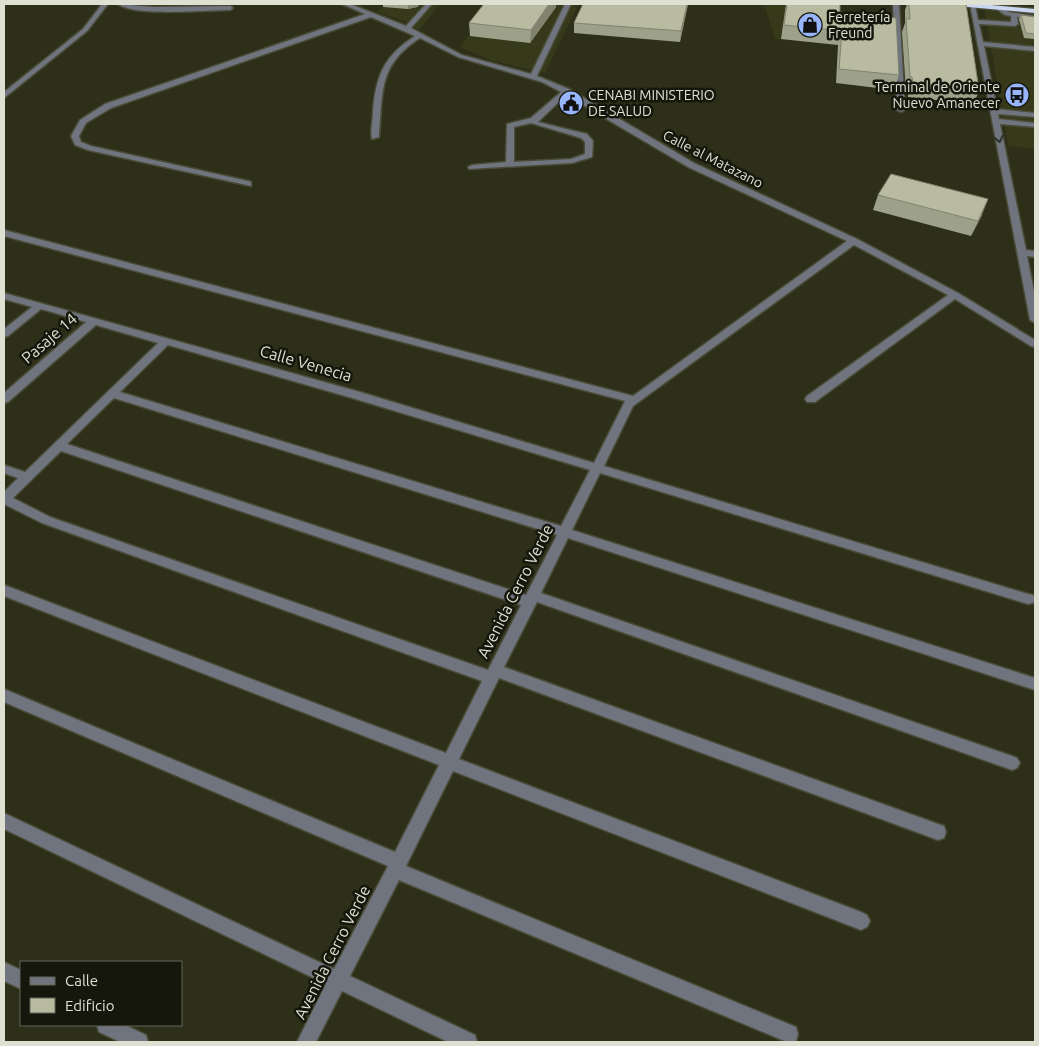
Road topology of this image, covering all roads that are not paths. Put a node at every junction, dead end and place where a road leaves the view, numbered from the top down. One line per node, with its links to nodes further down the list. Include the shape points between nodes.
1 (105, 4): 24 (street, via 85,30)
2 (121, 4): 12 (street, via 144,8)
3 (345, 4): 14 (street, Calle al Matazano)
4 (429, 4): 18 (street)
5 (568, 4): 22 (street)
6 (896, 4): 25 (street)
7 (957, 4): 8 (highway)
8 (972, 4): 10 (highway); 17 (street)
9 (1028, 4): 11 (highway)
10 (1000, 6): 11 (highway); 13 (highway); 15 (street)
11 (1035, 6)
12 (230, 8)
13 (1035, 11)
14 (372, 14): 18 (street, Calle al Matazano); 34 (street, via 108,106 83,122 75,136 78,143 88,148)
15 (1014, 16): 16 (street); 17 (street, via 1015,24)
16 (1035, 18)
17 (976, 22): 20 (street)
18 (407, 29): 19 (street, Calle al Matazano)
19 (419, 36): 22 (street, Calle al Matazano, via 460,56); 31 (street, via 397,49 382,74)
20 (981, 44): 21 (street); 26 (street)
21 (1035, 49)
22 (533, 77): 23 (street, Calle al Matazano)
23 (566, 91): 28 (street); 36 (street, Calle al Matazano, via 699,168)
24 (4, 96)
25 (901, 110)
26 (993, 111): 27 (street); 29 (street)
27 (1035, 115)
28 (534, 120): 32 (street, via 510,126); 32 (street, via 540,126 584,136 589,141 589,155 572,161)
29 (995, 121): 30 (street); 37 (street, one-way to 37)
30 (1035, 125)
31 (375, 136)
32 (510, 165): 33 (street)
33 (472, 167)
34 (248, 184)
35 (4, 233): 49 (street)
36 (854, 241): 39 (street, Calle al Matazano); 49 (street, Avenida Cerro Verde)
37 (1022, 252): 38 (street); 42 (street)
38 (1035, 254)
39 (955, 295): 46 (street, Calle al Matazano); 50 (street)
40 (4, 296): 41 (street, Calle Venecia)
41 (39, 306): 43 (street, Calle Venecia); 44 (street)
42 (1035, 320)
43 (94, 321): 45 (street, Calle Venecia); 48 (street, Pasaje 14)
44 (4, 334)
45 (165, 342): 47 (street); 52 (street, Calle Venecia, via 356,395)
46 (1035, 344)
47 (113, 394): 51 (street); 56 (street)
48 (4, 399)
49 (634, 400): 52 (street, Avenida Cerro Verde)
50 (811, 400)
51 (60, 446): 54 (street); 58 (street)
52 (597, 468): 56 (street, Avenida Cerro Verde); 59 (street, Calle Venecia)
53 (4, 470): 54 (street)
54 (27, 477): 55 (street)
55 (4, 499): 60 (street, via 46,520)
56 (564, 532): 58 (street, Avenida Cerro Verde); 61 (street)
57 (4, 590): 63 (street)
58 (532, 599): 60 (street, Avenida Cerro Verde); 64 (street)
59 (1028, 599)
60 (493, 674): 63 (street, Avenida Cerro Verde); 66 (street)
61 (1035, 684)
62 (4, 695): 67 (street)
63 (449, 762): 67 (street, Avenida Cerro Verde); 68 (street)
64 (1012, 763)
65 (4, 821): 71 (street)
66 (938, 832)
67 (397, 866): 71 (street, Avenida Cerro Verde); 73 (street)
68 (861, 921)
69 (4, 971): 70 (street)
70 (20, 979)
71 (337, 980): 75 (street, Avenida Cerro Verde); 76 (street)
72 (108, 1026): 74 (street)
73 (789, 1034)
74 (139, 1042)
75 (306, 1042)
76 (468, 1042)

